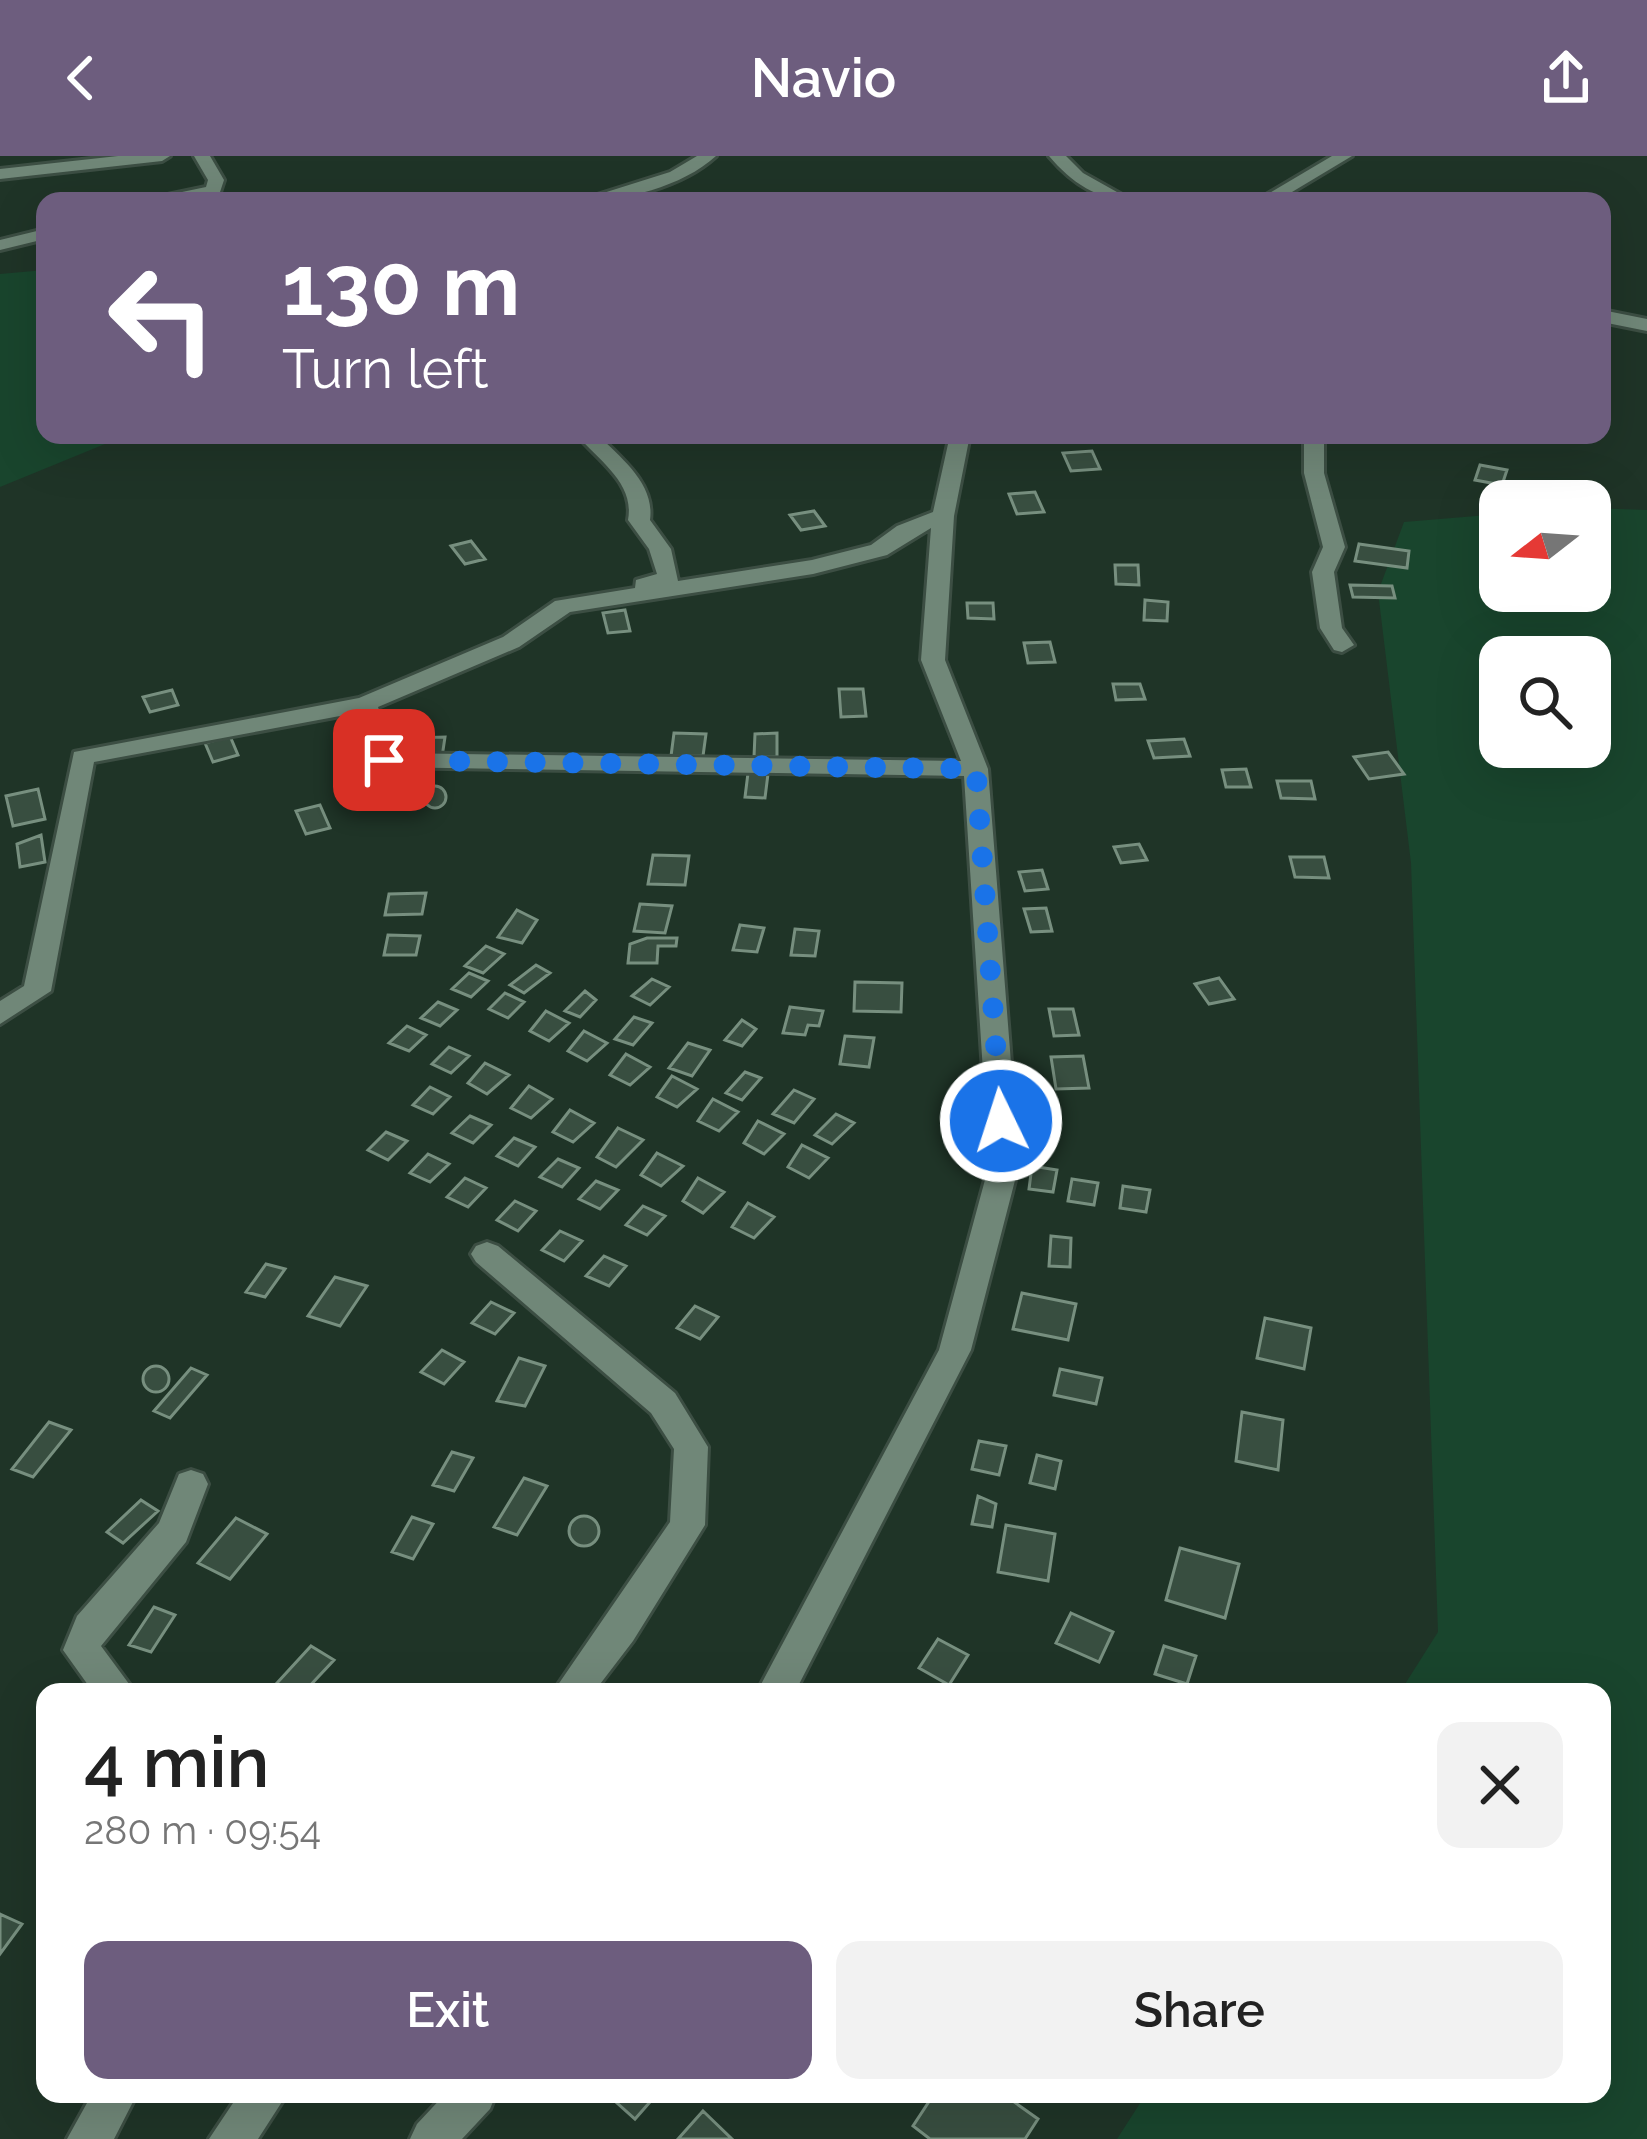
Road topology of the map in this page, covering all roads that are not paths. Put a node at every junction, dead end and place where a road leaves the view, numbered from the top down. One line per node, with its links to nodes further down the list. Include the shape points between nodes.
1 (162, 156): 6 (street)
2 (202, 156): 8 (street, via 216,180)
3 (708, 156): 7 (street)
4 (1057, 156): 11 (street)
5 (1344, 156): 12 (street)
6 (0, 175)
7 (641, 188): 9 (street); 10 (street)
8 (206, 192)
9 (624, 192)
10 (652, 192)
11 (1106, 192)
12 (1281, 192)
13 (36, 236): 14 (street)
14 (0, 245)
15 (1611, 318): 16 (street)
16 (1647, 325)
17 (596, 444): 21 (street, via 642,502 639,520 669,578)
18 (958, 444): 20 (street)
19 (1314, 444): 22 (street, via 1334,547 1323,572 1331,628)
20 (943, 516): 21 (street, via 879,550 813,567); 24 (street, via 933,660)
21 (563, 606): 23 (street, via 511,642)
22 (1342, 645)
23 (365, 704): 24 (street, via 384,760); 25 (street, via 83,757 37,991)
24 (976, 769): 30 (street, via 1004,1165 956,1350)
25 (0, 1014)
26 (487, 1254): 29 (street, via 662,1403 691,1447 687,1525)
27 (191, 1484): 28 (street, via 174,1531 90,1627 81,1650)
28 (108, 1683)
29 (579, 1683)
30 (781, 1683)
31 (110, 2103): 34 (street)
32 (259, 2103): 35 (street)
33 (466, 2103): 36 (street)
34 (88, 2139)
35 (231, 2139)
36 (432, 2139)

